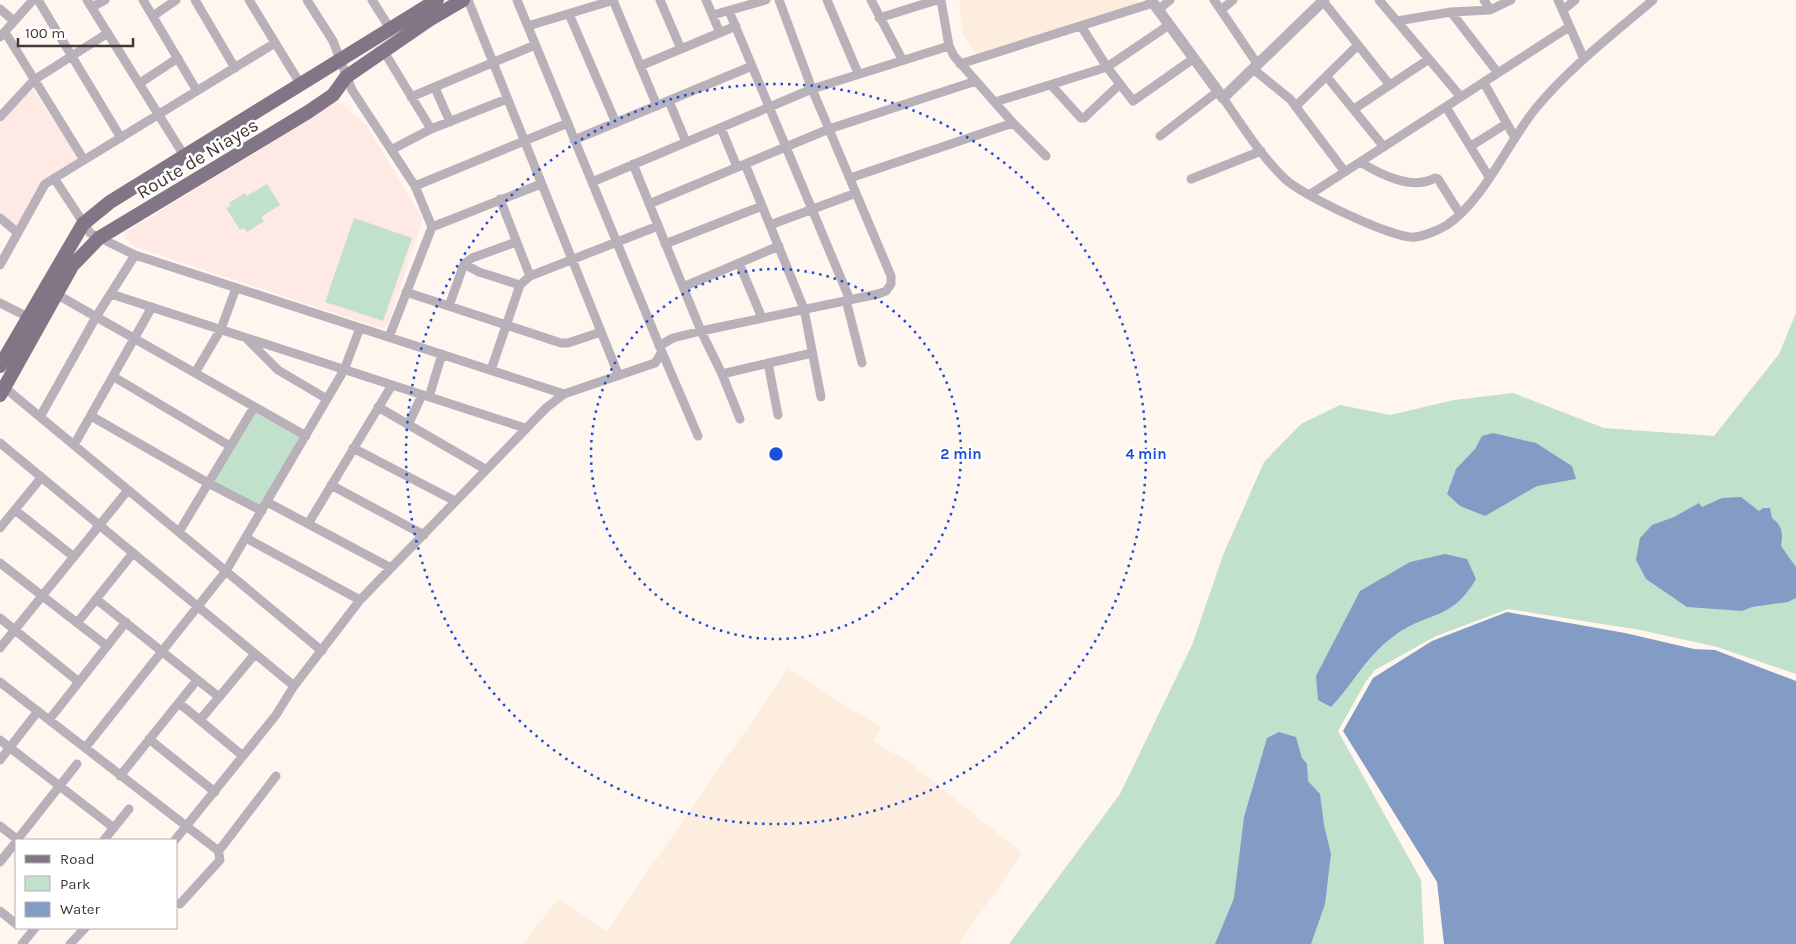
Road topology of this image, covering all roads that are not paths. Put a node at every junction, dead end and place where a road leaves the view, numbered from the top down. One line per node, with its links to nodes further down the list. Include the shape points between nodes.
1 (34, 0): 44 (street)
2 (38, 0): 61 (street)
3 (104, 0): 32 (street)
4 (143, 0): 42 (street)
5 (176, 0): 42 (street)
6 (194, 0): 74 (street)
7 (249, 0): 55 (street)
8 (307, 0): 67 (street, via 333,41)
9 (372, 0): 51 (street)
10 (437, 0): 51 (main road, Route de Niayes)
11 (463, 0): 60 (main road, Route de Niayes)
12 (468, 0): 68 (street)
13 (517, 0): 47 (street)
14 (614, 0): 40 (street); 70 (street)
15 (660, 0): 59 (street)
16 (706, 0): 41 (street)
17 (766, 0): 38 (street)
18 (779, 0): 88 (street)
19 (827, 0): 75 (street)
20 (871, 0): 43 (street)
21 (939, 0): 43 (street); 58 (street)
22 (1170, 0): 33 (street)
23 (1214, 0): 35 (street)
24 (1233, 0): 35 (street)
25 (1379, 0): 45 (street)
26 (1484, 0): 36 (street)
27 (1510, 0): 36 (street)
28 (1558, 0): 37 (street)
29 (1575, 0): 37 (street)
30 (1653, 0): 65 (street)
31 (1324, 1): 57 (street); 73 (street)
32 (89, 4): 53 (street)
33 (1154, 4): 46 (street); 49 (street)
34 (0, 10): 44 (street)
35 (1220, 10): 73 (street)
36 (1490, 10): 39 (street)
37 (1563, 10): 50 (street)
38 (729, 11): 41 (street); 48 (street)
39 (1451, 12): 45 (street); 76 (street)
40 (569, 14): 47 (street); 105 (street)
41 (713, 15): 52 (street)
42 (153, 16): 62 (street)
43 (879, 18): 66 (street)
44 (14, 21): 54 (street)
45 (1397, 21): 64 (street)
46 (1168, 25): 63 (street); 72 (street)
47 (528, 26): 56 (street)
48 (736, 26): 52 (street); 71 (street)
49 (1081, 26): 69 (street); 72 (street)
50 (1569, 27): 65 (street); 76 (street)
51 (391, 30): 67 (main road, Route de Niayes)
52 (720, 32): 59 (street)
53 (108, 33): 61 (street); 81 (street)
54 (2, 34): 79 (street)
55 (275, 43): 74 (street); 85 (street)
56 (536, 45): 68 (street); 104 (street)
57 (1358, 45): 78 (street); 84 (street)
58 (949, 46): 66 (street); 69 (street)
59 (681, 49): 70 (street)
60 (383, 50): 77 (main road, Route de Niayes); 91 (street)
61 (72, 56): 79 (street); 112 (street)
62 (178, 58): 81 (street); 89 (street)
63 (1193, 59): 83 (street, via 1133,101); 90 (street)
64 (1428, 59): 84 (street); 92 (street)
65 (1584, 59): 113 (street, via 1535,109)
66 (902, 60): 75 (street)
67 (340, 61): 77 (street); 85 (main road, Route de Niayes)
68 (493, 63): 87 (street); 93 (street)
69 (960, 64): 80 (street)
70 (640, 66): 96 (street)
71 (752, 66): 94 (street); 98 (street)
72 (1107, 67): 83 (street); 86 (street)
73 (1256, 67): 90 (street); 97 (street)
74 (235, 68): 89 (street)
75 (858, 73): 88 (street)
76 (1498, 73): 82 (street)
77 (346, 77): 120 (street); 149 (main road, Route de Niayes, via 322,103)
78 (1327, 77): 97 (street); 100 (street)
79 (34, 80): 102 (street); 124 (street)
80 (976, 81): 95 (street); 110 (street)
81 (140, 82): 101 (street)
82 (1484, 83): 92 (street); 107 (street)
83 (1119, 84): 86 (street, via 1084,118)
84 (1389, 84): 100 (street)
85 (301, 85): 123 (main road, Route de Niayes)
86 (1051, 85): 95 (street)
87 (435, 88): 91 (street); 103 (street)
88 (812, 89): 98 (street); 110 (street)
89 (197, 91): 101 (street)
90 (1220, 95): 111 (street); 121 (street)
91 (411, 97): 109 (street)
92 (1461, 97): 99 (street)
93 (507, 99): 103 (street); 115 (street)
94 (669, 100): 96 (street); 116 (street)
95 (995, 102): 106 (street)
96 (657, 106): 105 (street)
97 (1296, 106): 128 (street)
98 (770, 107): 108 (street); 118 (street)
99 (1446, 107): 117 (street); 119 (street)
100 (1354, 109): 119 (street)
101 (159, 115): 112 (street); 123 (street)
102 (0, 117)
103 (450, 122): 109 (street)
104 (568, 123): 114 (street); 115 (street)
105 (616, 123): 114 (street)
106 (1013, 123): 122 (street); 131 (street)
107 (1506, 124): 113 (street); 117 (street)
108 (721, 128): 116 (street); 127 (street)
109 (431, 129): 120 (street)
110 (829, 129): 118 (street); 131 (street)
111 (1160, 136)
112 (121, 138): 124 (street)
113 (1514, 138): 129 (street)
114 (574, 140): 133 (street)
115 (524, 141): 134 (street); 135 (street)
116 (686, 142): 126 (street)
117 (1471, 146): 129 (street)
118 (786, 147): 127 (street); 141 (street)
119 (1384, 147): 125 (street)
120 (390, 150): 135 (street)
121 (1261, 151): 132 (street); 137 (street, via 1286,180)
122 (1046, 156)
123 (185, 157): 144 (main road, Route de Niayes, via 110,202)
124 (84, 160): 130 (street)
125 (1360, 162): 128 (street); 142 (street, via 1375,171 1412,183 1438,179)
126 (633, 164): 133 (street); 139 (street)
127 (741, 166): 139 (street); 140 (street)
128 (1345, 172): 137 (street)
129 (1489, 177): 142 (street)
130 (54, 178): 144 (street); 148 (street, via 45,184)
131 (850, 178): 136 (street)
132 (1191, 179)
133 (592, 182): 151 (street)
134 (541, 184): 138 (street); 155 (street)
135 (415, 186): 147 (street)
136 (856, 193): 141 (street); 166 (street, via 892,281 886,290)
137 (1309, 195): 142 (street, via 1397,234 1414,237 1446,226)
138 (500, 199): 147 (street); 150 (street)
139 (649, 204): 146 (street)
140 (762, 206): 145 (street); 152 (street)
141 (812, 209): 145 (street); 166 (street)
142 (1460, 214)
143 (0, 218): 148 (street)
144 (83, 224): 149 (street); 171 (main road, Route de Niayes)
145 (770, 225): 153 (street)
146 (658, 226): 151 (street); 152 (street)
147 (432, 227): 163 (street)
148 (18, 233): 158 (street)
149 (99, 238): 154 (street); 164 (main road, Route de Niayes, via 72,266)
150 (516, 242): 157 (street); 159 (street)
151 (616, 242): 155 (street); 182 (street)
152 (665, 244): 161 (street)
153 (778, 246): 156 (street); 170 (street)
154 (135, 255): 162 (street); 165 (street)
155 (572, 260): 159 (street); 178 (street)
156 (739, 263): 161 (street); 173 (street)
157 (464, 264): 160 (street, via 478,272); 168 (street)
158 (0, 265)
159 (530, 276): 160 (street)
160 (520, 285): 174 (street)
161 (683, 287): 177 (street)
162 (236, 288): 175 (street); 176 (street)
163 (406, 292): 168 (street); 179 (street)
164 (56, 294): 172 (street); 195 (main road, Route de Niayes)
165 (111, 294): 169 (street); 172 (street)
166 (848, 300): 170 (street); 185 (street)
167 (0, 303): 171 (street)
168 (449, 306): 174 (street)
169 (152, 307): 176 (street); 181 (street)
170 (804, 309): 173 (street); 183 (street)
171 (28, 317): 187 (main road, Route de Niayes)
172 (96, 317): 181 (street); 204 (street)
173 (762, 318): 177 (street)
174 (506, 325): 178 (street, via 565,343); 189 (street)
175 (360, 328): 179 (street); 188 (street)
176 (221, 330): 180 (street); 190 (street)
177 (701, 331): 182 (street, via 673,338); 192 (street)
178 (600, 332): 191 (street)
179 (389, 337): 184 (street)
180 (246, 338): 188 (street); 199 (street, via 278,370)
181 (135, 339): 190 (street); 193 (street)
182 (660, 349): 191 (street, via 655,363); 209 (street)
183 (812, 353): 186 (street); 198 (street)
184 (442, 354): 189 (street); 197 (street)
185 (862, 363)
186 (768, 364): 192 (street); 202 (street)
187 (0, 366)
188 (344, 370): 194 (street); 199 (street)
189 (491, 370): 196 (street)
190 (194, 373): 200 (street)
191 (618, 374): 196 (street)
192 (722, 374): 205 (street)
193 (114, 377): 203 (street); 212 (street)
194 (392, 385): 197 (street); 201 (street)
195 (2, 391): 204 (street)
196 (564, 394): 207 (street)
197 (426, 396): 206 (street); 207 (street)
198 (821, 397)
199 (327, 399): 208 (street)
200 (254, 407): 208 (street); 212 (street)
201 (378, 407): 206 (street); 213 (street)
202 (778, 415)
203 (91, 416): 211 (street); 216 (street)
204 (40, 417): 211 (street)
205 (740, 419)
206 (408, 425): 214 (street)
207 (525, 428): 214 (street)
208 (306, 436): 220 (street)
209 (698, 436)
210 (0, 443): 215 (street)
211 (74, 445): 218 (street)
212 (230, 446): 216 (street)
213 (354, 448): 217 (street); 219 (street)
214 (485, 470): 219 (street)
215 (41, 478): 221 (street); 224 (street)
216 (208, 483): 222 (street); 226 (street)
217 (332, 485): 223 (street); 227 (street)
218 (128, 490): 224 (street); 226 (street)
219 (455, 501): 227 (street)
220 (267, 502): 222 (street); 223 (street)
221 (15, 510): 225 (street); 230 (street)
222 (262, 511): 228 (street)
223 (308, 524): 232 (street)
224 (99, 526): 229 (street); 230 (street)
225 (0, 527)
226 (179, 532): 233 (street)
227 (424, 535): 232 (street)
228 (246, 538): 233 (street); 236 (street)
229 (133, 554): 235 (street); 237 (street)
230 (74, 557): 234 (street)
231 (0, 563): 234 (street)
232 (391, 568): 236 (street)
233 (226, 571): 237 (street); 244 (street)
234 (42, 596): 240 (street); 241 (street)
235 (96, 599): 239 (street); 240 (street)
236 (360, 600): 244 (street)
237 (198, 607): 245 (street); 246 (street)
238 (0, 618): 241 (street)
239 (126, 622): 242 (street); 245 (street)
240 (77, 623): 242 (street)
241 (14, 630): 243 (street); 249 (street)
242 (107, 646): 249 (street)
243 (0, 648)
244 (322, 651): 250 (street)
245 (162, 652): 247 (street); 259 (street)
246 (255, 654): 250 (street); 251 (street)
247 (197, 680): 251 (street); 252 (street)
248 (0, 682): 253 (street)
249 (79, 682): 254 (street)
250 (294, 686): 260 (street)
251 (219, 697): 255 (street)
252 (179, 703): 255 (street); 256 (street)
253 (38, 712): 254 (street); 258 (street)
254 (49, 720): 259 (street)
255 (200, 720): 260 (street)
256 (149, 739): 263 (street); 266 (street)
257 (0, 740): 258 (street)
258 (10, 747): 261 (street); 265 (street)
259 (85, 748): 263 (street)
260 (243, 756): 266 (street)
261 (0, 760)
262 (77, 764): 265 (street)
263 (120, 776): 270 (street)
264 (276, 776): 276 (street)
265 (60, 786): 269 (street); 272 (street)
266 (215, 792): 270 (street)
267 (130, 809): 269 (street)
268 (0, 826): 271 (street)
269 (114, 828): 273 (street)
270 (186, 828): 274 (street); 276 (street)
271 (15, 839)
272 (19, 839)
273 (105, 839)
274 (176, 839)
275 (15, 843): 277 (street)
276 (218, 849): 278 (street, via 220,860)
277 (0, 862)
278 (180, 904)
279 (0, 911): 280 (street)
280 (15, 923)
281 (85, 929): 284 (street)
282 (32, 931): 283 (street)
283 (22, 944)
284 (70, 944)

